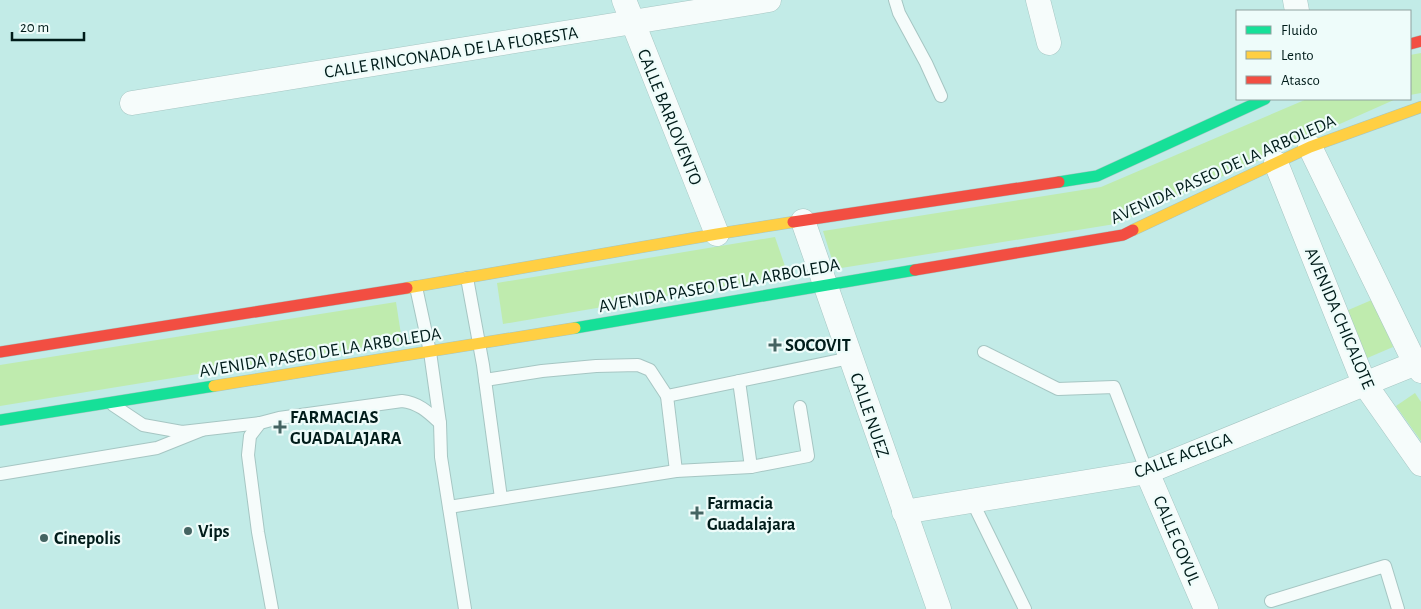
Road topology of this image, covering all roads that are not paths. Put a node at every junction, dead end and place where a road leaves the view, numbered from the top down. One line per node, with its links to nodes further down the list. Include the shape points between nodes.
1 (624, 0): 5 (street, CALLE BARLOVENTO)
2 (770, 0): 5 (street, CALLE RINCONADA DE LA FLORESTA)
3 (895, 0): 7 (lane)
4 (1038, 0): 6 (street)
5 (633, 23): 9 (street, CALLE RINCONADA DE LA FLORESTA); 14 (street, CALLE BARLOVENTO)
6 (1050, 43)
7 (941, 96)
8 (1263, 100): 13 (street, via 1096,176)
9 (132, 103)
10 (1421, 106): 11 (street, AVENIDA PASEO DE LA ARBOLEDA)
11 (1310, 147): 12 (street, AVENIDA PASEO DE LA ARBOLEDA); 23 (street)
12 (1276, 163): 16 (street, AVENIDA PASEO DE LA ARBOLEDA, via 1123,235); 26 (street, AVENIDA CHICALOTE)
13 (803, 221): 14 (street); 16 (street, CALLE NUEZ)
14 (717, 234): 15 (street)
15 (467, 278): 17 (street); 18 (lane)
16 (826, 285): 18 (street, AVENIDA PASEO DE LA ARBOLEDA); 22 (street, CALLE NUEZ)
17 (416, 287): 19 (street); 20 (lane)
18 (479, 344): 20 (street, AVENIDA PASEO DE LA ARBOLEDA); 24 (lane)
19 (0, 352)
20 (430, 352): 28 (street, AVENIDA PASEO DE LA ARBOLEDA); 32 (lane)
21 (984, 352): 37 (lane, via 1058,389 1114,387)
22 (850, 358): 25 (lane); 42 (street, CALLE NUEZ)
23 (1419, 365): 26 (street, CALLE ACELGA)
24 (485, 380): 27 (lane, via 542,371 638,365 650,370); 39 (lane)
25 (738, 382): 27 (lane); 35 (lane)
26 (1364, 384): 34 (street, AVENIDA CHICALOTE); 37 (street, CALLE ACELGA)
27 (667, 396): 36 (lane)
28 (109, 403): 30 (street, AVENIDA PASEO DE LA ARBOLEDA); 33 (lane, via 143,425 182,432)
29 (800, 407): 35 (lane, via 808,456)
30 (0, 420)
31 (260, 423): 32 (lane, via 402,401 420,406); 33 (lane); 44 (lane, via 250,436 248,455)
32 (440, 423): 41 (lane, via 441,457)
33 (202, 430): 38 (lane, via 157,448)
34 (1421, 464)
35 (751, 467): 36 (lane)
36 (676, 471): 39 (lane)
37 (1147, 472): 40 (street, CALLE ACELGA); 48 (street, CALLE COYUL)
38 (0, 474)
39 (501, 498): 41 (lane)
40 (972, 501): 42 (street, CALLE ACELGA); 47 (lane)
41 (449, 507): 45 (lane)
42 (904, 512): 46 (street, CALLE NUEZ)
43 (1272, 601): 49 (lane, via 1386,566)
44 (272, 609)
45 (465, 609)
46 (939, 609)
47 (1025, 609)
48 (1206, 609)
49 (1398, 609)

